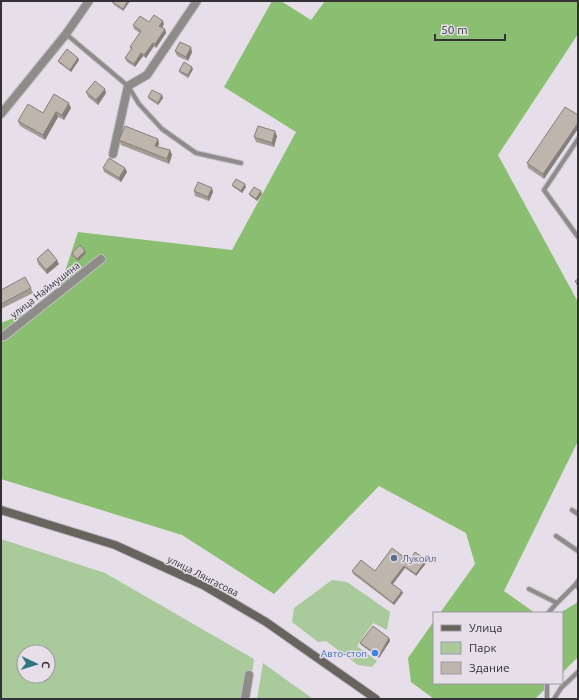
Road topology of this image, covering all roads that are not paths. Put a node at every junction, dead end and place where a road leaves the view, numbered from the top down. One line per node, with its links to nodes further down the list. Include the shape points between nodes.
1 (89, 1): 3 (street)
2 (196, 1): 4 (street, via 147,75)
3 (66, 34): 4 (lane); 5 (street)
4 (128, 86): 7 (street); 8 (lane, via 162,129 196,153)
5 (1, 114)
6 (578, 139): 9 (lane, via 544,190)
7 (113, 154)
8 (241, 163)
9 (578, 237)
10 (101, 259): 11 (street, улица Наймушина)
11 (1, 336)
12 (1, 510): 26 (main road, улица Лянгасова, via 115,545 203,585 266,622)
13 (572, 510): 14 (lane)
14 (578, 514)
15 (556, 536): 16 (lane)
16 (578, 551)
17 (578, 581): 18 (lane)
18 (577, 586): 20 (lane)
19 (529, 589): 20 (lane)
20 (557, 603): 21 (lane)
21 (549, 612)
22 (578, 672): 28 (lane, via 560,688)
23 (249, 675): 25 (street)
24 (547, 684): 27 (lane)
25 (245, 699)
26 (376, 699)
27 (547, 699)
28 (554, 699)

